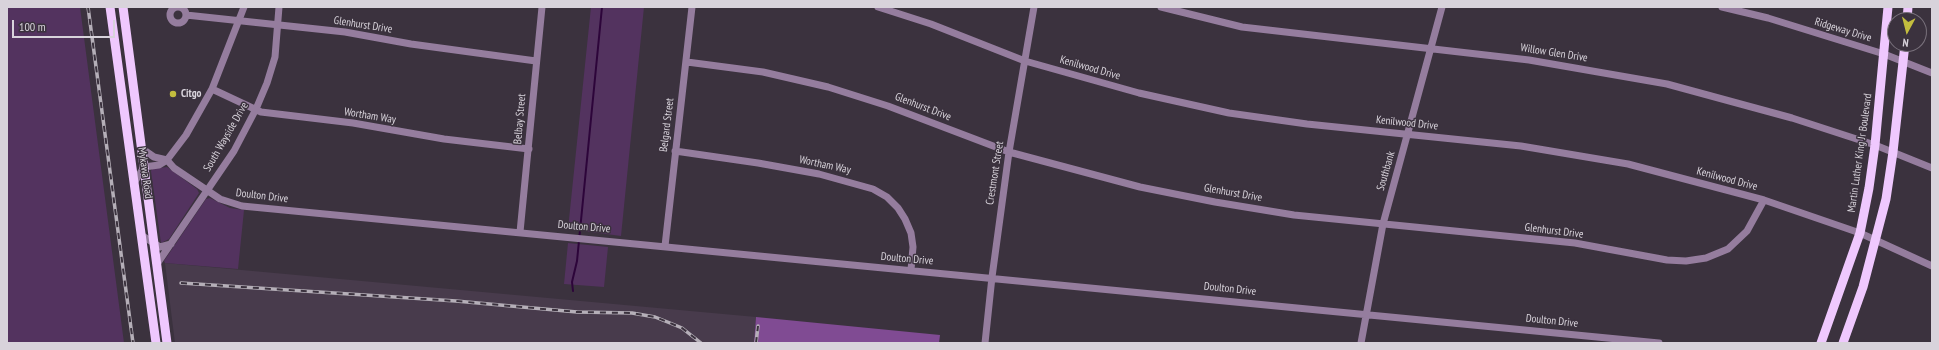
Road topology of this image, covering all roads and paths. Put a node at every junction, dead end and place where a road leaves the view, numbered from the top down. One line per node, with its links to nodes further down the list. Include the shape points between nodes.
1 (110, 7): 36 (main road, Mykawa Road)
2 (123, 7): 28 (main road, Mykawa Road)
3 (244, 7): 14 (street)
4 (279, 7): 15 (street, South Wayside Drive)
5 (542, 7): 19 (street, Belbay Street)
6 (692, 7): 22 (street, Belgard Street)
7 (878, 7): 20 (street, Kenilwood Drive)
8 (1034, 7): 20 (street, Crestmont Street)
9 (1161, 7): 16 (street, Willow Glen Drive, via 1242,27)
10 (1442, 7): 16 (street, Southbank)
11 (1722, 7): 18 (street, Ridgeway Drive, via 1768,18)
12 (1888, 7): 18 (main road, Martin Luther King Jr Boulevard)
13 (186, 16): 14 (street, Glenhurst Drive)
14 (239, 21): 15 (street, Glenhurst Drive); 24 (street)
15 (279, 25): 19 (street, Glenhurst Drive, via 345,32); 25 (street, South Wayside Drive, via 275,57)
16 (1432, 49): 26 (street, Southbank); 27 (street, Willow Glen Drive, via 1529,60 1667,84 1792,118)
17 (1904, 52): 21 (main road)
18 (1884, 54): 21 (street, Ridgeway Drive); 27 (main road, Martin Luther King Jr Boulevard)
19 (536, 61): 29 (street, Belbay Street)
20 (1025, 61): 26 (street, Kenilwood Drive, via 1139,93 1229,113); 31 (street, Crestmont Street)
21 (1903, 61): 23 (street, Ridgeway Drive); 32 (main road)
22 (686, 62): 30 (street, Belgard Street); 31 (street, Glenhurst Drive, via 763,72 828,87 888,106)
23 (1932, 73)
24 (212, 89): 25 (street, Wortham Way); 33 (street, via 186,135)
25 (256, 109): 29 (street, Wortham Way, via 268,113 353,123 444,139); 37 (street, South Wayside Drive, via 234,151)
26 (1408, 134): 38 (street, Kenilwood Drive, via 1522,146 1628,164); 39 (street, Southbank)
27 (1876, 145): 32 (street, Willow Glen Drive); 41 (main road, Martin Luther King Jr Boulevard)
28 (141, 148): 33 (street); 34 (main road, Mykawa Road)
29 (528, 148): 40 (street, Belbay Street)
30 (675, 151): 46 (street, Belgard Street); 49 (street, Wortham Way, via 804,172 858,183 873,189 887,197 905,219 913,246)
31 (1009, 152): 39 (street, Glenhurst Drive, via 1140,187 1215,202); 50 (street, Crestmont Street)
32 (1894, 152): 35 (street, Willow Glen Drive); 43 (main road)
33 (167, 160): 34 (street, via 159,165); 37 (street, Doulton Drive, via 174,168)
34 (144, 167): 36 (street); 45 (main road, Mykawa Road)
35 (1932, 168)
36 (134, 183): 42 (main road, Mykawa Road)
37 (207, 191): 40 (street, Doulton Drive, via 220,199 242,206); 44 (street, South Wayside Drive)
38 (1764, 200): 39 (street, Glenhurst Drive, via 1747,231 1728,249 1706,258 1686,261 1667,260 1575,243); 41 (street, Kenilwood Drive)
39 (1383, 224): 51 (street, Southbank)
40 (520, 232): 46 (street, Doulton Drive)
41 (1860, 233): 43 (street, Kenilwood Drive); 57 (main road, Martin Luther King Jr Boulevard)
42 (141, 235): 45 (street); 53 (main road, Mykawa Road)
43 (1876, 241): 48 (street, Kenilwood Drive); 58 (main road)
44 (171, 244): 45 (street, via 160,247); 47 (street, South Wayside Drive)
45 (154, 245): 47 (main road, Mykawa Road)
46 (665, 246): 49 (street, Doulton Drive)
47 (157, 264): 54 (main road, Mykawa Road)
48 (1932, 266)
49 (911, 270): 50 (street, Doulton Drive)
50 (992, 278): 51 (street, Doulton Drive); 52 (street, Crestmont Street)
51 (1365, 314): 55 (street, Southbank); 56 (street, Doulton Drive)
52 (985, 342)
53 (156, 343)
54 (167, 343)
55 (1360, 343)
56 (1659, 343)
57 (1821, 343)
58 (1843, 343)

